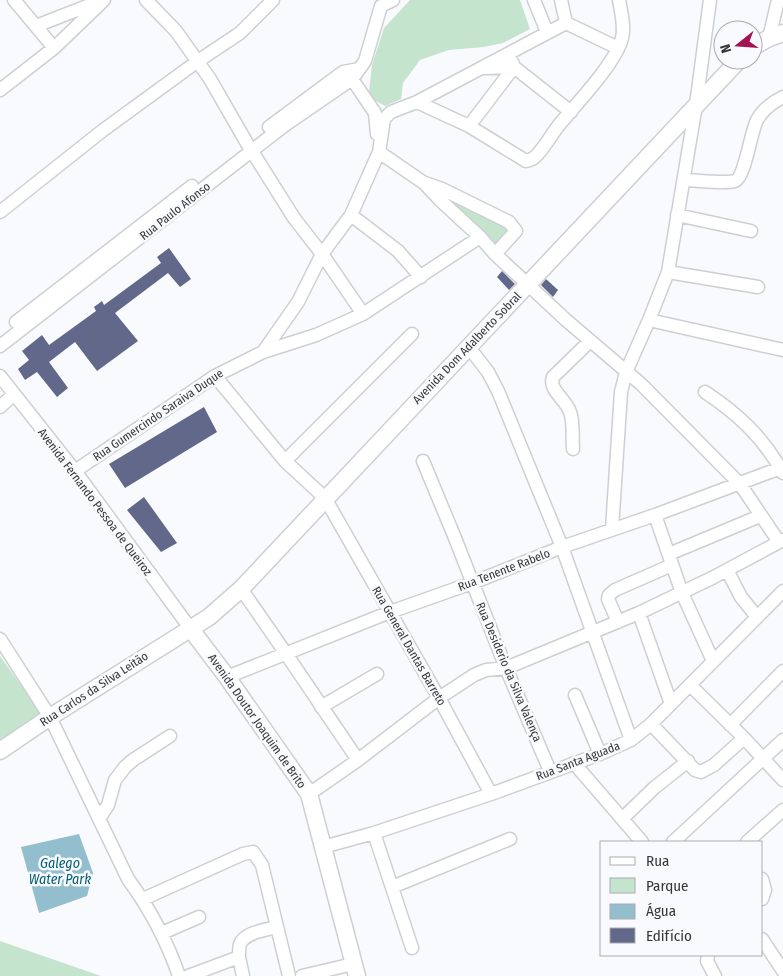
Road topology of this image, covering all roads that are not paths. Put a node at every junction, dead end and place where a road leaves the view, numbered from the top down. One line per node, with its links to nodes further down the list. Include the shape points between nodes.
1 (14, 0): 12 (street)
2 (103, 0): 12 (street); 16 (street)
3 (146, 0): 19 (street, via 176,31)
4 (273, 0): 19 (street, via 240,33)
5 (534, 0): 13 (street)
6 (561, 0): 11 (street)
7 (619, 0): 17 (street, via 623,25)
8 (710, 0): 27 (street)
9 (778, 0): 14 (street)
10 (384, 2): 23 (street, via 365,61)
11 (566, 23): 13 (street); 17 (street)
12 (36, 26): 16 (street)
13 (547, 32): 18 (street)
14 (775, 36): 15 (main road)
15 (763, 42)
16 (54, 48): 24 (street)
17 (618, 48): 28 (street)
18 (509, 52): 20 (street); 21 (street)
19 (198, 61): 30 (street); 34 (street, via 102,131)
20 (514, 67): 21 (street); 28 (street); 29 (street)
21 (480, 68): 26 (street)
22 (729, 70): 27 (main road, Avenida Dom Adalberto Sobral)
23 (351, 73): 30 (street, Rua Paulo Afonso, via 278,120); 31 (street, via 375,113)
24 (0, 90)
25 (783, 97): 32 (street, via 771,104 758,119 738,179)
26 (417, 102): 29 (street); 31 (street, via 392,112 384,119)
27 (696, 105): 32 (street); 43 (main road, Avenida Dom Adalberto Sobral)
28 (571, 112): 29 (street, via 531,160)
29 (469, 126)
30 (250, 148): 39 (street, via 294,218); 45 (street, Rua Paulo Afonso)
31 (379, 152): 33 (street); 35 (street)
32 (684, 180): 36 (street)
33 (424, 183): 38 (street); 40 (street, via 513,226 516,231)
34 (0, 212)
35 (350, 215): 39 (street); 42 (street, via 398,251)
36 (678, 215): 37 (street); 41 (street)
37 (751, 231)
38 (480, 237): 40 (street); 42 (street, Rua Gumercindo Saraiva Duque)
39 (322, 254): 46 (street); 54 (street, via 298,302)
40 (495, 254): 43 (street)
41 (668, 272): 44 (street); 47 (street)
42 (421, 277): 46 (street, Rua Gumercindo Saraiva Duque)
43 (528, 285): 50 (street); 52 (main road, Avenida Dom Adalberto Sobral)
44 (758, 287)
45 (56, 297): 49 (street, Rua Paulo Afonso); 51 (street, Rua Paulo Afonso)
46 (363, 314): 54 (street, Rua Gumercindo Saraiva Duque, via 316,336)
47 (649, 320): 53 (street); 55 (street)
48 (412, 334): 62 (street)
49 (0, 336)
50 (590, 341): 55 (street); 61 (street, via 553,376 551,382 570,412)
51 (0, 346)
52 (468, 346): 67 (main road, Avenida Dom Adalberto Sobral); 72 (street, via 498,391)
53 (783, 350)
54 (263, 352): 57 (street, Rua Gumercindo Saraiva Duque)
55 (626, 372): 66 (street, via 642,384); 70 (street, via 621,392)
56 (0, 376): 59 (street, Avenida Fernando Pessoa de Queiroz)
57 (215, 376): 62 (street, Rua General Dantas Barreto); 65 (street, Rua Gumercindo Saraiva Duque)
58 (705, 392): 64 (street, via 754,431)
59 (14, 394): 60 (street); 65 (street, Avenida Fernando Pessoa de Queiroz)
60 (0, 407)
61 (573, 449)
62 (286, 461): 67 (street, Rua General Dantas Barreto)
63 (423, 461): 75 (street, Rua Desiderio da Silva Valença)
64 (782, 469): 66 (street, Rua Tenente Rabelo)
65 (75, 471): 83 (street, Avenida Fernando Pessoa de Queiroz)
66 (740, 484): 68 (street, Rua Tenente Rabelo); 69 (street)
67 (325, 498): 76 (main road, Avenida Dom Adalberto Sobral); 79 (street, Rua General Dantas Barreto)
68 (656, 515): 70 (street, Rua Tenente Rabelo); 73 (street)
69 (760, 516): 71 (street); 73 (street)
70 (612, 529): 72 (street, Rua Tenente Rabelo)
71 (781, 541): 74 (street)
72 (562, 547): 75 (street, Rua Tenente Rabelo); 84 (street)
73 (671, 559): 78 (street); 82 (street, via 609,595)
74 (727, 570): 78 (street); 81 (street, via 741,598)
75 (472, 583): 79 (street, Rua Tenente Rabelo); 88 (street, Rua Desiderio da Silva Valença)
76 (241, 589): 83 (main road, Avenida Dom Adalberto Sobral, via 209,617); 86 (street)
77 (783, 591): 81 (street, Rua Santa Aguada)
78 (682, 593): 80 (street); 87 (street)
79 (390, 612): 86 (street, Rua Tenente Rabelo); 94 (street, Rua General Dantas Barreto)
80 (639, 613): 82 (street); 95 (street)
81 (757, 616): 87 (street, Rua Santa Aguada)
82 (618, 622): 84 (street)
83 (190, 628): 91 (main road, Avenida Doutor Joaquim de Brito); 97 (main road, Rua Carlos da Silva Leitão)
84 (593, 632): 88 (street); 102 (street)
85 (0, 639): 97 (street)
86 (286, 653): 91 (street, Rua Tenente Rabelo); 96 (street)
87 (713, 661): 92 (street, Rua Santa Aguada)
88 (506, 668): 94 (street, via 474,675); 110 (street, Rua Desiderio da Silva Valença)
89 (783, 671): 99 (street)
90 (376, 674): 96 (street)
91 (227, 677): 112 (main road, Avenida Doutor Joaquim de Brito)
92 (690, 685): 95 (street, Rua Santa Aguada); 99 (street)
93 (575, 694): 105 (street)
94 (439, 698): 106 (street); 113 (street, Rua General Dantas Barreto)
95 (670, 704): 98 (street, Rua Santa Aguada)
96 (322, 708): 106 (street)
97 (50, 717): 104 (main road, Rua Carlos da Silva Leitão); 115 (street)
98 (651, 724): 102 (street, Rua Santa Aguada); 109 (street)
99 (730, 725): 101 (street)
100 (170, 736): 115 (street, via 125,767 115,780 108,805)
101 (744, 738): 107 (street); 109 (street, via 708,770 701,772)
102 (630, 740): 105 (street, Rua Santa Aguada)
103 (783, 740): 107 (street)
104 (0, 751)
105 (600, 754): 108 (street, Rua Santa Aguada)
106 (358, 760): 112 (street)
107 (763, 760): 111 (street); 120 (street)
108 (574, 763): 110 (street, Rua Santa Aguada); 116 (street)
109 (692, 766): 116 (street, via 654,788)
110 (550, 771): 113 (street, Rua Santa Aguada)
111 (783, 780)
112 (309, 794): 122 (main road, Avenida Doutor Joaquim de Brito)
113 (491, 794): 117 (street, Rua Santa Aguada)
114 (783, 810): 121 (street)
115 (99, 819): 126 (street, via 128,879)
116 (622, 819): 119 (street)
117 (374, 834): 122 (street, Rua Santa Aguada); 124 (street)
118 (510, 839): 124 (street)
119 (641, 841)
120 (674, 841)
121 (748, 841)
122 (323, 847): 134 (main road, Avenida Doutor Joaquim de Brito)
123 (763, 884): 125 (street)
124 (392, 887): 131 (street)
125 (763, 898)
126 (143, 899): 128 (street, via 253,852 262,865); 129 (street)
127 (200, 917): 129 (street)
128 (277, 927): 133 (street, via 255,932 245,939 240,945); 139 (street)
129 (162, 933): 136 (street)
130 (763, 941): 135 (street)
131 (412, 948)
132 (708, 956): 141 (street)
133 (239, 957): 137 (street); 138 (street)
134 (355, 970): 140 (street)
135 (783, 971)
136 (179, 976)
137 (188, 976)
138 (243, 976)
139 (289, 976)
140 (302, 976)
141 (715, 976)

